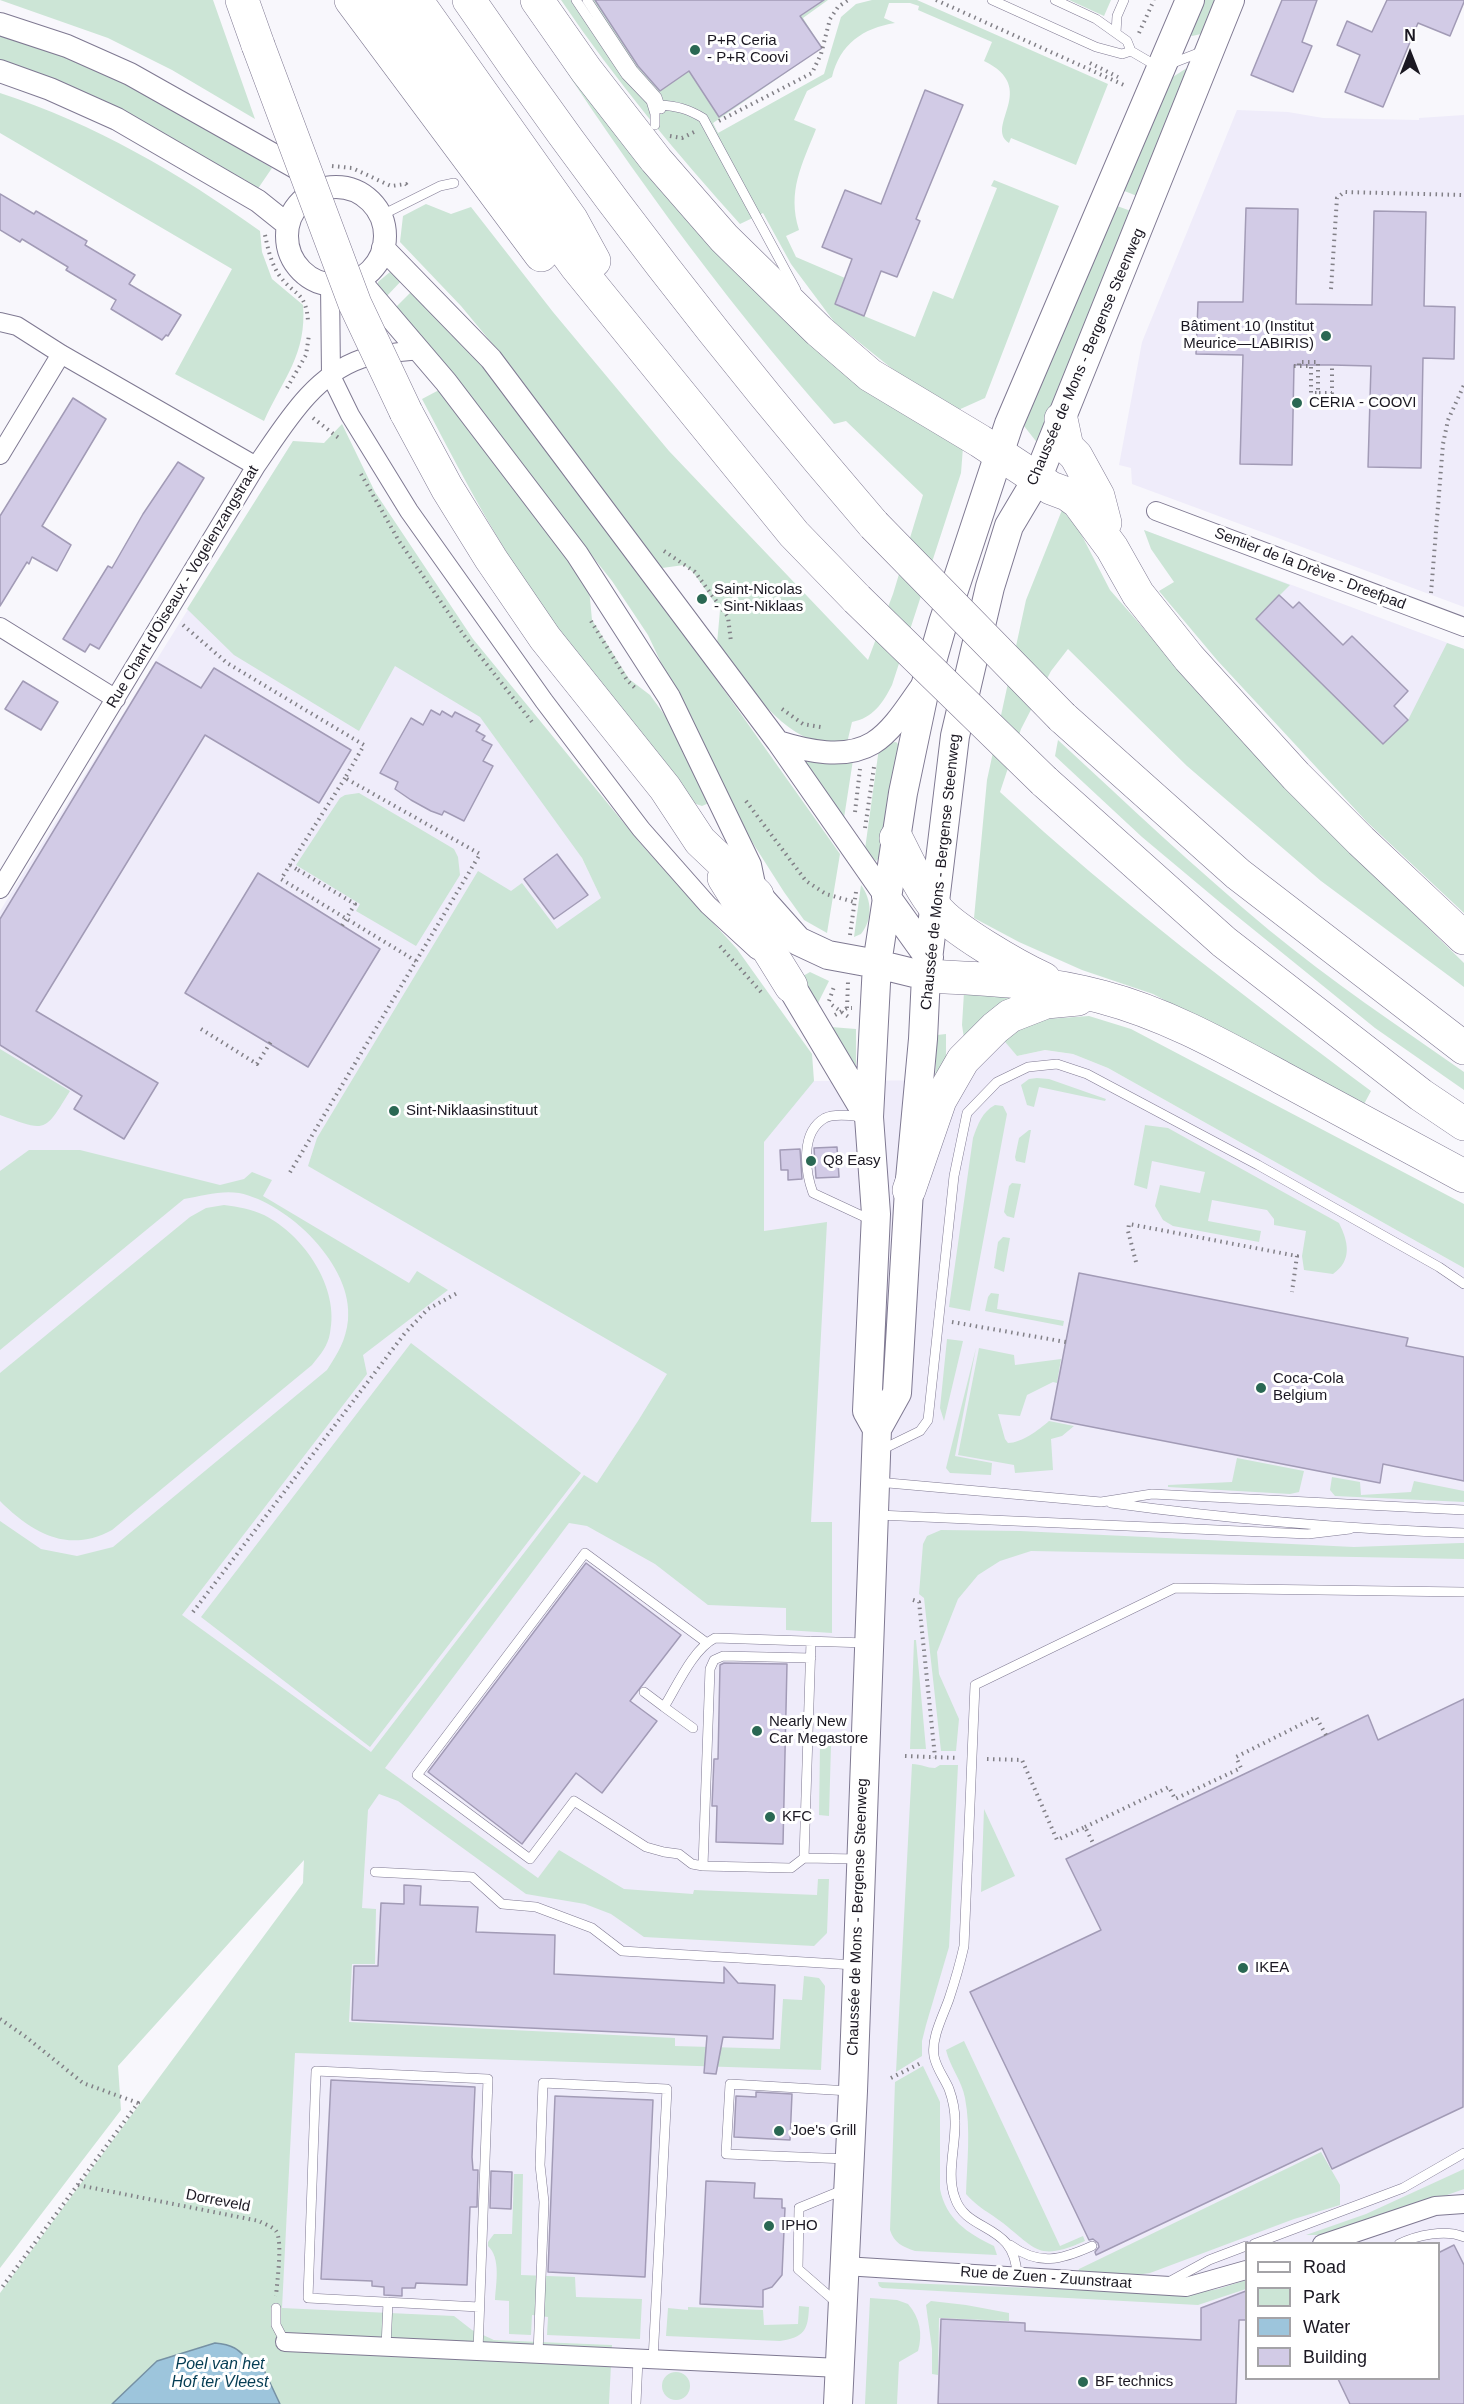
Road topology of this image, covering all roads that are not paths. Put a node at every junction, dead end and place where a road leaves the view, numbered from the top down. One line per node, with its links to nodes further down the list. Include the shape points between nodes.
1 (242, 0): 50 (highway, bridge, via 302,166 376,351 447,488 545,638 665,788)
2 (351, 0): 28 (highway, via 544,258)
3 (382, 0): 28 (highway)
4 (416, 0): 34 (highway, via 571,219)
5 (469, 0): 22 (highway)
6 (493, 0): 22 (highway, via 541,74)
7 (537, 0): 32 (highway, via 656,160 724,238)
8 (576, 0): 21 (lane, via 626,75 651,101 655,124 661,114)
9 (587, 0): 21 (lane)
10 (992, 0): 18 (lane, via 1096,47 1122,54)
11 (1055, 0): 16 (lane)
12 (1124, 0): 16 (lane, via 1117,16)
13 (1190, 0): 19 (main road, Chaussée de Mons - Bergense Steenweg)
14 (1230, 0): 17 (main road, Chaussée de Mons - Bergense Steenweg)
15 (0, 24): 23 (street, via 67,46 130,74 315,178)
16 (1116, 33): 18 (lane, via 1127,41)
17 (1210, 48): 19 (lane); 37 (main road, Chaussée de Mons - Bergense Steenweg)
18 (1131, 51): 19 (lane)
19 (1160, 68): 38 (main road, Chaussée de Mons - Bergense Steenweg)
20 (0, 71): 26 (street, via 117,119 258,201)
21 (660, 105): 32 (lane, via 678,106 703,118)
22 (544, 110): 61 (highway, bridge, via 719,339 874,525 1062,717 1238,874)
23 (324, 177): 25 (street, via 359,192 372,202); 26 (street, via 295,207)
24 (454, 183): 25 (lane)
25 (380, 216): 27 (street)
26 (288, 225): 30 (street, via 287,241 296,264 315,280)
27 (383, 248): 29 (street, via 378,260); 48 (street, via 491,359)
28 (576, 266): 34 (highway)
29 (358, 279): 30 (street); 33 (street)
30 (330, 284): 36 (street)
31 (0, 322): 35 (street, via 17,326)
32 (819, 331): 38 (highway, via 870,375)
33 (420, 350): 36 (street, Rue Chant d'Oiseaux - Vogelenzangstraat, via 361,359); 52 (street, via 577,555 643,654 669,697 750,865)
34 (645, 351): 63 (highway, bridge, via 794,534 1044,781 1224,942 1420,1095)
35 (61, 354): 39 (street); 40 (street)
36 (331, 376): 40 (street, Rue Chant d'Oiseaux - Vogelenzangstraat, via 298,405); 58 (street, via 350,415 409,511 550,710 641,829 708,905)
37 (1061, 419): 41 (main road, Chaussée de Mons - Bergense Steenweg); 43 (highway, via 1067,447 1098,496)
38 (999, 454): 41 (highway); 46 (main road, Chaussée de Mons - Bergense Steenweg)
39 (0, 455)
40 (256, 466): 47 (street, Rue Chant d'Oiseaux - Vogelenzangstraat)
41 (1038, 479): 43 (highway, via 1078,501); 54 (main road, Chaussée de Mons - Bergense Steenweg, via 1009,526 971,664 947,788)
42 (1156, 511): 45 (street, Sentier de la Drève - Dreefpad)
43 (1112, 548): 55 (highway, via 1138,594 1189,658 1296,776)
44 (0, 627): 47 (street)
45 (1464, 627)
46 (927, 679): 48 (street, via 895,722 873,743 827,753); 49 (main road, Chaussée de Mons - Bergense Steenweg)
47 (116, 699): 51 (street, Rue Chant d'Oiseaux - Vogelenzangstraat)
48 (778, 742): 53 (street)
49 (896, 838): 53 (main road, Chaussée de Mons - Bergense Steenweg); 54 (highway)
50 (700, 841): 52 (highway); 58 (highway)
51 (0, 889)
52 (757, 895): 56 (main road, via 798,941 828,955)
53 (886, 897): 56 (main road, Chaussée de Mons - Bergense Steenweg); 57 (main road)
54 (935, 908): 57 (main road, Chaussée de Mons - Bergense Steenweg); 59 (highway, via 1028,972)
55 (1464, 938)
56 (877, 964): 57 (main road); 62 (main road, Chaussée de Mons - Bergense Steenweg)
57 (928, 966): 59 (highway); 65 (main road, Chaussée de Mons - Bergense Steenweg)
58 (791, 986): 62 (main road)
59 (1065, 988): 60 (highway)
60 (1104, 997): 64 (highway, via 1159,1015 1226,1048); 65 (highway, via 1046,1002 1010,1016 982,1040 957,1069 940,1100)
61 (1464, 1048)
62 (869, 1117): 66 (main road, Chaussée de Mons - Bergense Steenweg); 66 (lane, via 827,1117 816,1126 807,1145 813,1193)
63 (1464, 1124)
64 (1464, 1176)
65 (909, 1190): 68 (main road, Chaussée de Mons - Bergense Steenweg, via 897,1393)
66 (875, 1222): 68 (main road, Chaussée de Mons - Bergense Steenweg, via 867,1411)
67 (1464, 1284): 68 (lane, via 1087,1074 1057,1064 1028,1067 997,1082 967,1113 954,1176 928,1420 920,1431)
68 (876, 1441): 69 (main road, Chaussée de Mons - Bergense Steenweg)
69 (874, 1481): 70 (lane); 72 (main road, Chaussée de Mons - Bergense Steenweg)
70 (1101, 1502): 71 (lane, via 1152,1494); 73 (lane, via 1218,1518)
71 (1464, 1510)
72 (873, 1515): 73 (lane, via 1308,1534); 78 (main road, Chaussée de Mons - Bergense Steenweg)
73 (1350, 1529): 74 (lane)
74 (1464, 1533)
75 (1464, 1592): 97 (lane, via 1175,1588 975,1685 964,1946 934,2042 934,2057 954,2104 954,2198 968,2216)
76 (811, 1641): 77 (lane, via 715,1638); 78 (lane); 79 (lane)
77 (706, 1643): 81 (lane); 85 (lane, via 585,1553 417,1775 530,1859 574,1801 646,1847 679,1854 692,1864)
78 (869, 1643): 84 (main road, Chaussée de Mons - Bergense Steenweg)
79 (811, 1658): 83 (lane); 85 (lane, via 723,1656 714,1660 710,1669)
80 (645, 1692): 81 (lane)
81 (664, 1707): 82 (lane)
82 (693, 1728)
83 (804, 1858): 84 (lane); 85 (lane, via 791,1868)
84 (861, 1859): 87 (main road, Chaussée de Mons - Bergense Steenweg)
85 (703, 1866)
86 (375, 1872): 87 (lane, via 472,1876 502,1904 536,1907 592,1928 622,1951)
87 (857, 1965): 88 (main road, Chaussée de Mons - Bergense Steenweg)
88 (853, 2091): 90 (main road, Chaussée de Mons - Bergense Steenweg); 90 (lane, via 730,2084 726,2154)
89 (1464, 2153): 94 (lane, via 1403,2188)
90 (849, 2159): 91 (main road, Chaussée de Mons - Bergense Steenweg)
91 (848, 2187): 101 (main road, Chaussée de Mons - Bergense Steenweg); 108 (lane, via 799,2208 798,2269)
92 (1464, 2204): 95 (street, via 1435,2206)
93 (1464, 2237): 96 (lane, via 1453,2232)
94 (1259, 2242)
95 (1328, 2242)
96 (1403, 2242)
97 (1007, 2243): 100 (lane, via 1025,2254); 103 (lane, via 1017,2261)
98 (1092, 2246): 100 (lane, via 1068,2257)
99 (1245, 2246): 105 (lane, via 1209,2260)
100 (1049, 2260): 104 (lane, via 1043,2265)
101 (844, 2266): 103 (street, Rue de Zuen - Zuunstraat); 108 (main road, Chaussée de Mons - Bergense Steenweg)
102 (1245, 2270): 105 (street, Rue de Zuen - Zuunstraat, via 1186,2287)
103 (1017, 2276): 104 (street, Rue de Zuen - Zuunstraat)
104 (1041, 2278): 105 (street, Rue de Zuen - Zuunstraat)
105 (1162, 2286)
106 (388, 2302): 107 (lane); 107 (lane, via 308,2298 316,2071 488,2079); 111 (lane)
107 (479, 2307): 112 (lane)
108 (842, 2307): 115 (main road, Chaussée de Mons - Bergense Steenweg)
109 (276, 2308): 110 (lane, via 276,2325)
110 (285, 2342): 111 (street)
111 (386, 2347): 112 (street)
112 (478, 2351): 113 (street)
113 (538, 2354): 114 (street); 114 (lane, via 544,2202 540,2165 543,2083 667,2089)
114 (646, 2359): 115 (street); 116 (lane)
115 (840, 2368): 117 (main road, Chaussée de Mons - Bergense Steenweg)
116 (636, 2404)
117 (838, 2404)

